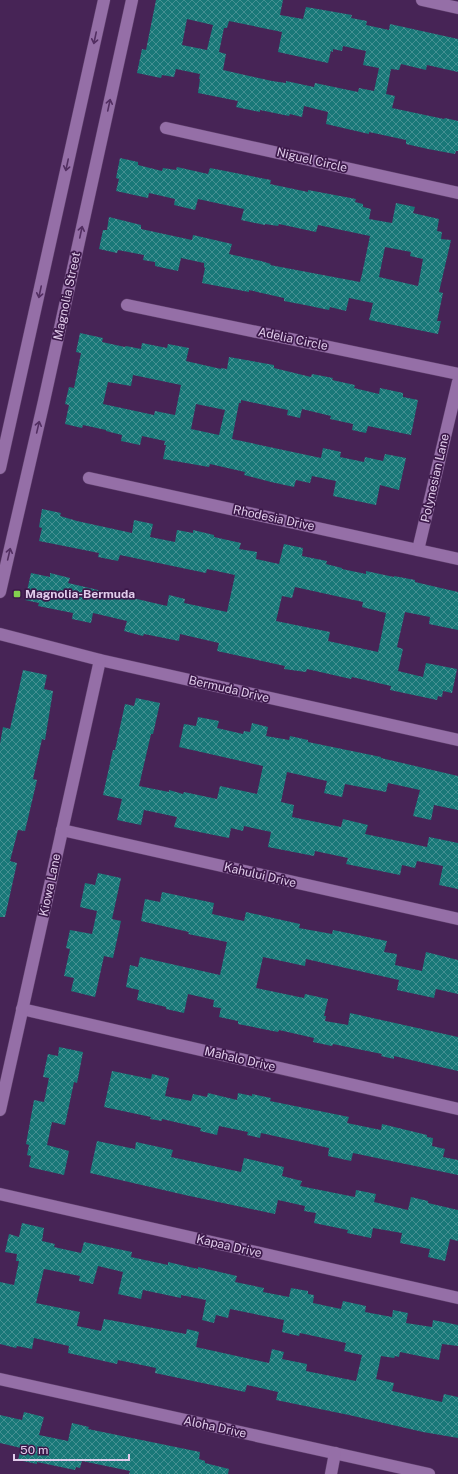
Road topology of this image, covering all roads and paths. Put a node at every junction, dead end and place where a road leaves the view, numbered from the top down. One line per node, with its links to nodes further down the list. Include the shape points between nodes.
1 (104, 0): 10 (street, one-way to 10)
2 (132, 0): 14 (street, Magnolia Street, one-way to 2)
3 (422, 0): 4 (street)
4 (458, 8)
5 (166, 128): 6 (street, Niguel Circle)
6 (458, 193)
7 (127, 305): 8 (street, Adelia Circle)
8 (458, 374)
9 (458, 382): 12 (street, Polynesian Lane)
10 (0, 468)
11 (89, 478): 12 (street, Rhodesia Drive)
12 (418, 550): 13 (street, Rhodesia Drive)
13 (458, 559)
14 (0, 592)
15 (0, 634): 16 (street, Bermuda Drive)
16 (100, 660): 17 (street, Bermuda Drive); 18 (street, Kiowa Lane)
17 (458, 740)
18 (62, 830): 19 (street, Kahului Drive); 20 (street, Kiowa Lane)
19 (458, 919)
20 (22, 1009): 21 (street, Mahalo Drive); 22 (street, Kiowa Lane)
21 (458, 1109)
22 (0, 1110)
23 (0, 1194): 24 (street, Kapaa Drive)
24 (458, 1298)
25 (0, 1379): 26 (street, Aloha Drive)
26 (335, 1453): 27 (street); 28 (street, Aloha Drive)
27 (331, 1474)
28 (429, 1474)

